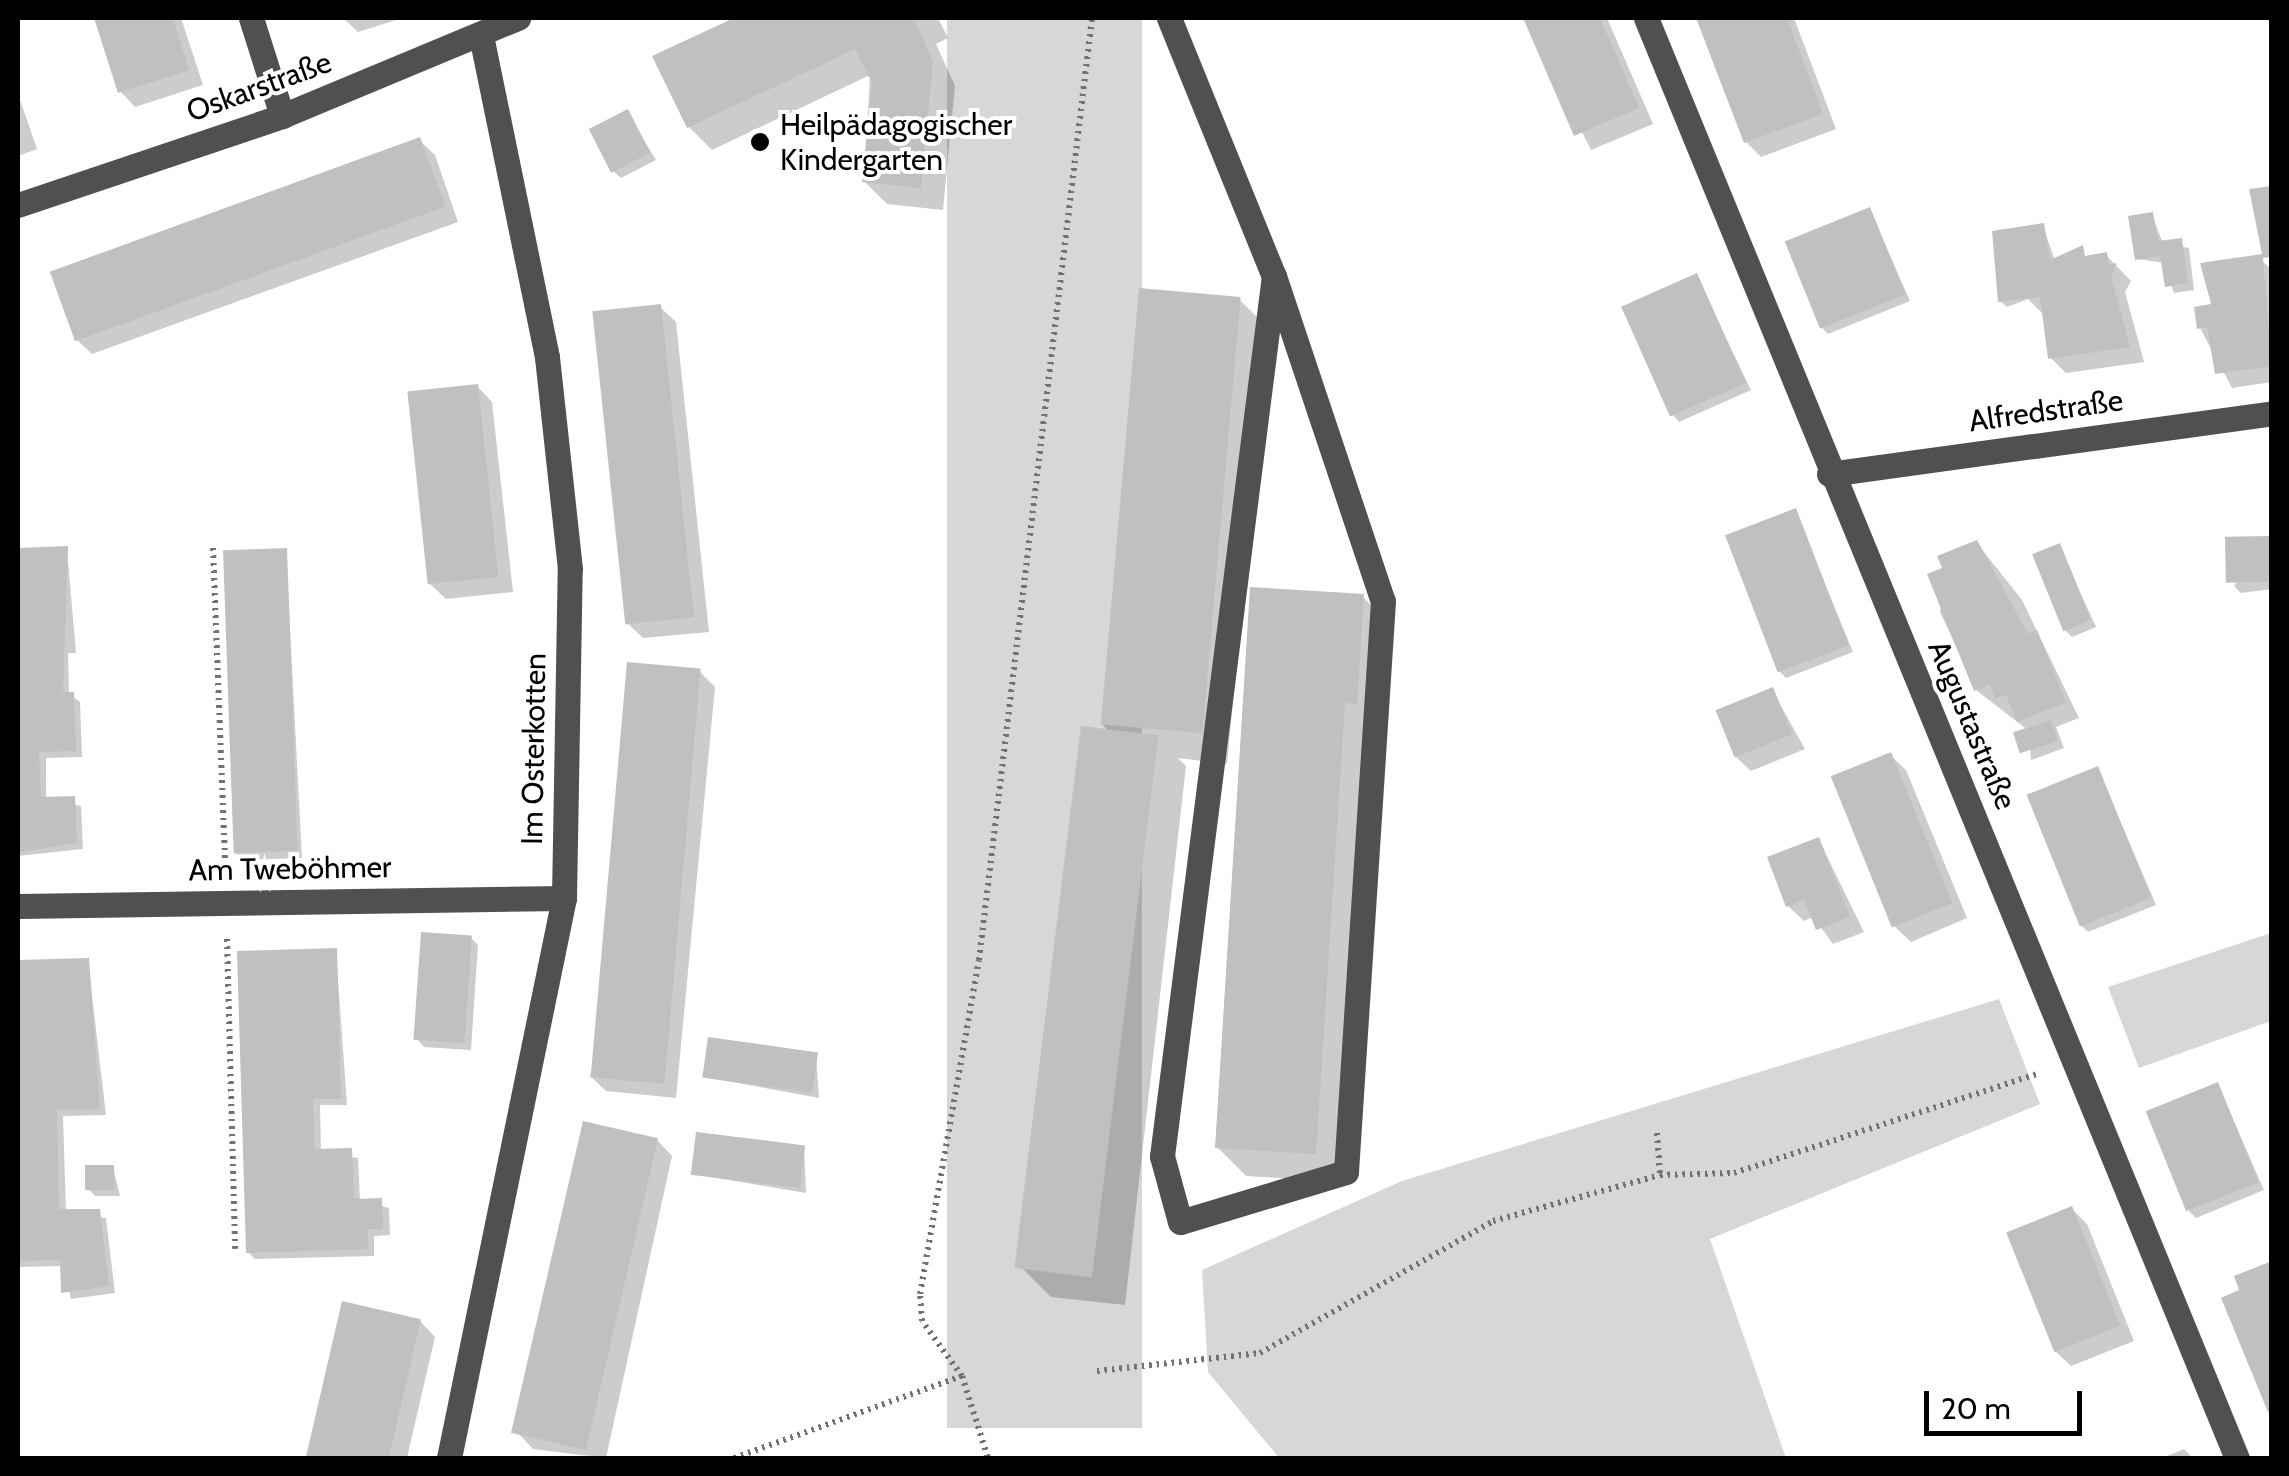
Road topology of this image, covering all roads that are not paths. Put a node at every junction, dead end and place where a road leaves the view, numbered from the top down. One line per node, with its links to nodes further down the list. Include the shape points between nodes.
1 (251, 18): 6 (street)
2 (518, 18): 5 (street, Oskarstraße)
3 (1169, 18): 8 (street)
4 (1646, 18): 10 (street, Augustastraße)
5 (480, 36): 6 (street, Oskarstraße); 11 (street, Im Osterkotten, via 548,358 570,569)
6 (282, 116): 7 (street, Oskarstraße)
7 (18, 205)
8 (1274, 276): 8 (street, via 1383,601 1346,1172 1180,1222 1162,1156)
9 (2272, 413): 10 (street, Alfredstraße)
10 (1829, 474): 14 (street, Augustastraße, via 2079,1060)
11 (564, 898): 12 (street, Am Tweböhmer); 13 (street, Im Osterkotten)
12 (18, 906)
13 (449, 1458)
14 (2238, 1458)

